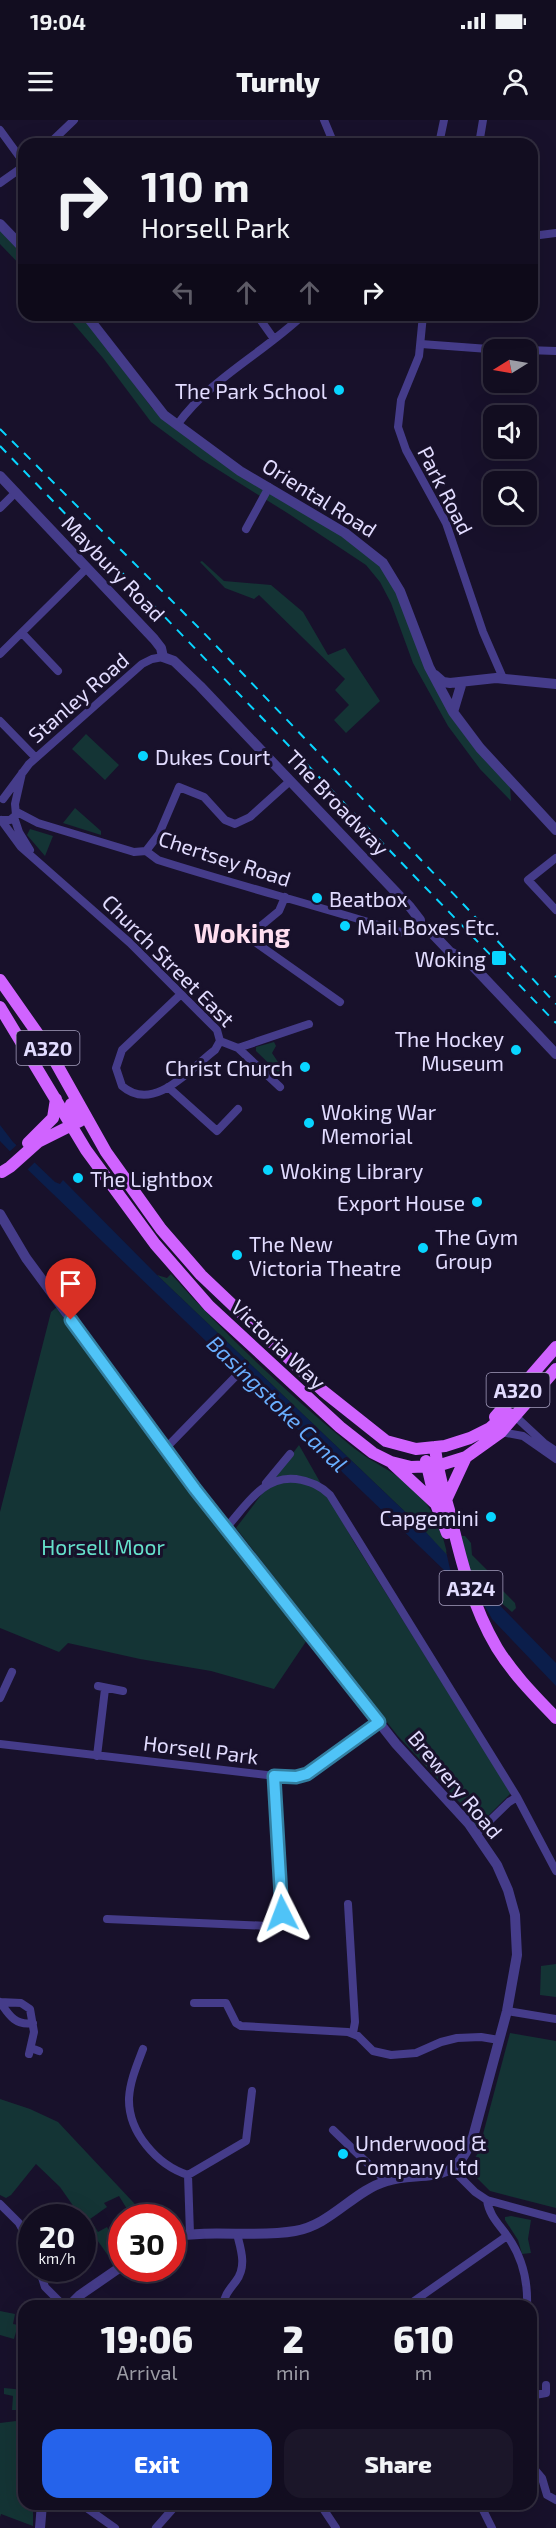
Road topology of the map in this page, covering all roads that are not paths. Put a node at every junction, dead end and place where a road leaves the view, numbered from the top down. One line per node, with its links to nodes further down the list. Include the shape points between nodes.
1 (74, 120): 6 (street)
2 (324, 120): 7 (street)
3 (444, 120): 8 (street)
4 (483, 120): 9 (street)
5 (0, 130): 10 (street)
6 (55, 138)
7 (332, 138)
8 (440, 138)
9 (480, 138)
10 (18, 156)
11 (18, 169): 12 (street)
12 (0, 183)
13 (0, 224): 16 (street)
14 (556, 233): 15 (street)
15 (538, 235)
16 (18, 243)
17 (91, 321): 26 (street, Oriental Road, via 156,407)
18 (261, 321): 21 (street)
19 (296, 321): 21 (street)
20 (423, 321): 22 (street, Park Road)
21 (274, 339): 26 (street, via 212,386)
22 (421, 344): 23 (street); 38 (street, Park Road, via 401,400 398,427 405,450 446,523)
23 (483, 349)
24 (537, 350): 25 (street)
25 (556, 351)
26 (177, 425): 28 (street, Oriental Road)
27 (0, 477): 29 (street, Maybury Road)
28 (268, 487): 31 (street); 37 (street, Oriental Road, via 345,533 383,563 400,591)
29 (16, 492): 30 (street); 32 (street, Maybury Road)
30 (0, 508)
31 (246, 529)
32 (87, 569): 33 (street); 35 (street, Maybury Road, via 154,639)
33 (22, 633): 34 (street); 36 (street)
34 (0, 654)
35 (163, 657): 41 (street, Maybury Road, via 177,664); 44 (street, Stanley Road, via 142,664)
36 (58, 671)
37 (432, 674): 39 (street, via 443,682); 42 (street, Oriental Road)
38 (503, 678): 39 (street); 40 (street)
39 (462, 682): 42 (street)
40 (556, 684)
41 (222, 710): 46 (street, The Broadway)
42 (453, 712): 50 (street, Oriental Road, via 480,748)
43 (0, 721): 44 (street)
44 (36, 758): 45 (street, Stanley Road)
45 (22, 773): 47 (street, Stanley Road); 48 (street, Stanley Road)
46 (290, 781): 51 (street, via 250,817 235,824 225,820 204,797 179,787 159,834); 56 (street, The Broadway, via 410,907)
47 (1, 799): 48 (street, Chertsey Road, via 11,800)
48 (15, 811): 49 (street, via 10,820); 51 (street, Chertsey Road, via 63,831 134,852); 52 (street, Church Street East, via 19,832)
49 (0, 820): 52 (street, Church Street East, via 16,842)
50 (556, 830)
51 (146, 851): 54 (street, Chertsey Road, via 158,860)
52 (34, 856): 59 (street, Church Street East, via 130,943)
53 (556, 858): 55 (street, via 528,880)
54 (285, 897): 56 (street, Chertsey Road, via 404,933 414,932); 60 (street, via 281,909 257,929 254,938 259,946)
55 (556, 910)
56 (420, 925): 65 (street, The Broadway, via 450,952 470,963)
57 (0, 980): 70 (main road, Victoria Way / A320, via 47,1047)
58 (0, 990): 70 (main road, Victoria Way, via 37,1046)
59 (180, 995): 63 (street, Church Street East, via 217,1029); 66 (street, via 122,1050 117,1062 116,1072 122,1086 134,1093 150,1095)
60 (340, 1002)
61 (0, 1006): 68 (main road, Victoria Way / A320)
62 (309, 1024): 64 (street)
63 (220, 1041): 64 (street, Church Street East); 66 (street, via 215,1050)
64 (238, 1048): 67 (street, Church Street East)
65 (556, 1054)
66 (168, 1087): 69 (street, via 217,1131)
67 (280, 1087)
68 (56, 1099): 70 (main road, Victoria Way / A320); 72 (main road, via 53,1118)
69 (238, 1109)
70 (74, 1117): 71 (main road); 72 (main road); 73 (main road, Victoria Way / A320); 82 (main road, Victoria Way / A320, via 106,1152 176,1247 322,1391 369,1429 397,1445)
71 (53, 1135): 72 (main road); 73 (main road, A320, via 73,1139)
72 (29, 1145): 74 (main road)
73 (86, 1150): 88 (main road, Victoria Way / A320, via 155,1244 209,1306 340,1427)
74 (1, 1173)
75 (0, 1214): 83 (street, Brewery Road, via 32,1266)
76 (556, 1347): 81 (main road, Victoria Way / A320)
77 (556, 1369): 79 (main road, Victoria Way / A320)
78 (236, 1376): 83 (street)
79 (515, 1416): 80 (main road, Victoria Way / A320); 81 (main road, Victoria Way, via 507,1413); 84 (street)
80 (501, 1431): 86 (main road, Victoria Way / A320); 87 (street, via 523,1436)
81 (479, 1432): 82 (main road, Victoria Way / A320)
82 (430, 1448): 89 (main road, A324)
83 (165, 1449): 92 (street, Brewery Road)
84 (556, 1450)
85 (290, 1454): 90 (street)
86 (466, 1457): 89 (main road, Victoria Way / A320); 91 (main road)
87 (556, 1459)
88 (391, 1462): 89 (main road, Victoria Way / A320, via 411,1467); 91 (main road)
89 (432, 1466): 91 (main road, A324)
90 (264, 1485): 92 (street); 104 (street, via 280,1479 303,1480 330,1495)
91 (441, 1502): 93 (main road, A324)
92 (226, 1528): 100 (street, Brewery Road)
93 (453, 1542): 94 (main road, A324); 94 (main road, A324, via 470,1607 487,1638)
94 (496, 1645): 99 (main road, A324)
95 (12, 1672): 96 (street)
96 (3, 1678): 98 (street)
97 (119, 1687): 102 (street, via 101,1688)
98 (0, 1698)
99 (556, 1718)
100 (379, 1722): 103 (street, Horsell Park, via 307,1774); 105 (street, Brewery Road)
101 (0, 1746): 102 (street, Horsell Park)
102 (97, 1756): 103 (street, Horsell Park)
103 (274, 1776): 108 (street, via 282,1913 278,1922 269,1926)
104 (517, 1797): 105 (street); 106 (street)
105 (476, 1834): 110 (street, Brewery Road, via 504,1878 515,1915 516,1955)
106 (556, 1871)
107 (358, 1911): 113 (street, via 348,1908)
108 (107, 1919)
109 (194, 2003): 113 (street, via 226,2003 238,2025)
110 (507, 2011): 111 (street); 114 (street, Brewery Road)
111 (556, 2019)
112 (33, 2023): 116 (street, via 30,2051)
113 (353, 2033): 114 (street, via 374,2051 391,2055 416,2054 457,2038)
114 (499, 2040): 119 (street, Brewery Road, via 473,2137)
115 (144, 2049): 120 (street, via 130,2092 134,2124 155,2156)
116 (39, 2051)
117 (240, 2097): 120 (street, via 251,2095 246,2141)
118 (333, 2130): 121 (street)
119 (452, 2169): 121 (street); 122 (street)
120 (188, 2175): 126 (street)
121 (386, 2181): 127 (street, via 309,2228)
122 (487, 2200): 124 (street); 129 (street, via 491,2215)
123 (0, 2204): 125 (street)
124 (556, 2219)
125 (18, 2222)
126 (190, 2234): 127 (street); 128 (street)
127 (237, 2234): 134 (street, via 242,2266)
128 (186, 2235)
129 (507, 2236): 135 (street); 136 (street, via 525,2276)
130 (108, 2276): 133 (street)
131 (43, 2282): 132 (street)
132 (58, 2300)
133 (75, 2300)
134 (224, 2300)
135 (416, 2300)
136 (527, 2300)
137 (546, 2385): 138 (street, via 546,2393)
138 (537, 2395)
139 (537, 2472): 140 (street, via 547,2495)
140 (556, 2500)
141 (42, 2510): 146 (street)
142 (90, 2510): 147 (street)
143 (172, 2510): 148 (street)
144 (324, 2510): 149 (street)
145 (483, 2510): 150 (street)
146 (40, 2528)
147 (115, 2528)
148 (156, 2528)
149 (336, 2528)
150 (492, 2528)

